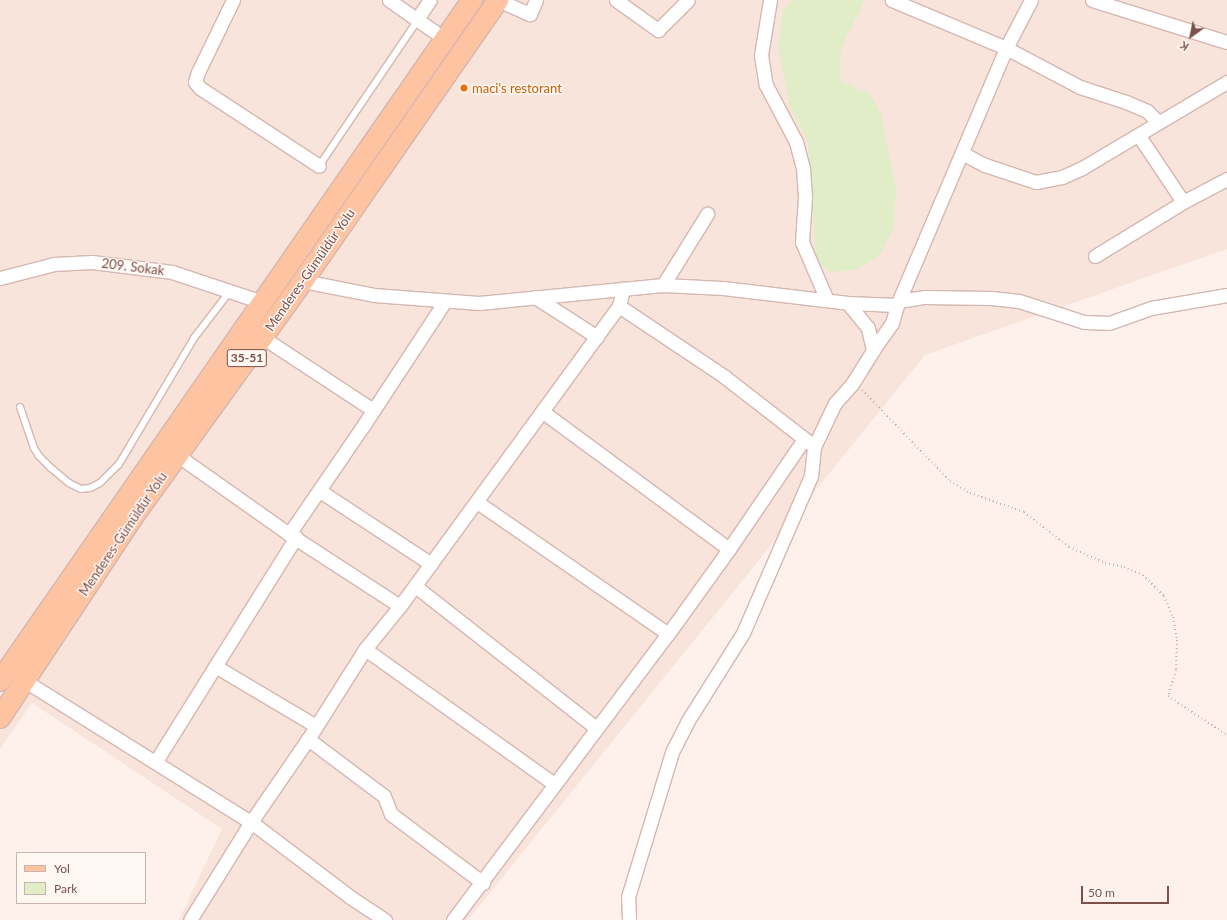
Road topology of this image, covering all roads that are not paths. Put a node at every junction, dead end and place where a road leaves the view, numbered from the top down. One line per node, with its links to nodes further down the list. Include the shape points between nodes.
1 (233, 0): 21 (street, via 195,82 200,88)
2 (389, 0): 13 (street)
3 (430, 0): 13 (street)
4 (472, 0): 14 (main road, Menderes-Gümüldür Yolu / 35-51)
5 (498, 0): 6 (street, via 530,14); 27 (main road, Menderes-Gümüldür Yolu / 35-51)
6 (536, 0)
7 (616, 0): 8 (street, via 658,30)
8 (688, 0)
9 (770, 0): 33 (street, via 761,55 766,85 796,142 803,168 805,198 802,242)
10 (892, 0): 16 (street)
11 (1031, 0): 16 (street)
12 (1092, 0): 15 (street)
13 (418, 20): 14 (street); 21 (lane)
14 (445, 39): 35 (main road, Menderes-Gümüldür Yolu / 35-51)
15 (1227, 42)
16 (1006, 48): 18 (street, via 1080,86 1147,111); 20 (street)
17 (1227, 82): 18 (street)
18 (1158, 122): 19 (street)
19 (1139, 136): 20 (street, via 1062,177 1036,182 984,165); 23 (street)
20 (962, 152): 37 (street)
21 (319, 166)
22 (1227, 179): 23 (street)
23 (1183, 202): 25 (street)
24 (707, 214): 28 (street)
25 (1096, 256)
26 (0, 278): 30 (street, 209. Sokak, via 54,264 92,262 172,272)
27 (303, 281): 34 (street, via 374,295); 39 (main road, Menderes-Gümüldür Yolu / 35-51)
28 (663, 286): 29 (street); 33 (street, via 723,288)
29 (622, 288): 32 (street); 38 (street)
30 (230, 291): 35 (street, 209. Sokak); 42 (lane, via 194,338 119,464 100,483 81,489 51,468 34,448)
31 (1227, 295): 37 (street, via 1151,308 1109,323 1084,322 1019,301 991,298 925,297)
32 (535, 297): 34 (street, via 479,303); 40 (street)
33 (827, 300): 36 (street)
34 (445, 301): 43 (street)
35 (262, 302): 57 (main road, Menderes-Gümüldür Yolu / 35-51)
36 (848, 303): 37 (street); 41 (street, via 868,328)
37 (898, 303): 41 (street, via 892,323)
38 (619, 306): 40 (street); 45 (street, via 725,377)
39 (262, 337): 43 (street); 46 (main road, Menderes-Gümüldür Yolu / 35-51)
40 (597, 337): 44 (street)
41 (873, 350): 45 (street)
42 (20, 407)
43 (374, 410): 47 (street)
44 (543, 412): 48 (street); 50 (street)
45 (809, 443): 50 (street); 70 (street, via 811,476 743,633 686,722 672,752 628,897)
46 (177, 455): 49 (street); 58 (main road, Menderes-Gümüldür Yolu / 35-51)
47 (320, 491): 49 (street); 51 (street)
48 (477, 502): 51 (street); 54 (street)
49 (292, 536): 53 (street); 56 (street)
50 (729, 549): 54 (street)
51 (431, 564): 52 (street)
52 (415, 586): 53 (street); 61 (street)
53 (400, 606): 55 (street)
54 (668, 634): 61 (street)
55 (366, 649): 60 (street); 64 (street)
56 (215, 666): 60 (street); 63 (street)
57 (0, 681)
58 (25, 681): 59 (main road, Menderes-Gümüldür Yolu / 35-51); 63 (street)
59 (0, 718)
60 (316, 726): 62 (street)
61 (596, 728): 64 (street)
62 (308, 739): 65 (street); 66 (street, via 384,796 391,814)
63 (156, 762): 65 (street)
64 (554, 784): 66 (street)
65 (251, 822): 67 (street); 68 (street, via 350,897)
66 (483, 883): 69 (street)
67 (190, 920)
68 (385, 920)
69 (454, 920)
70 (629, 920)

